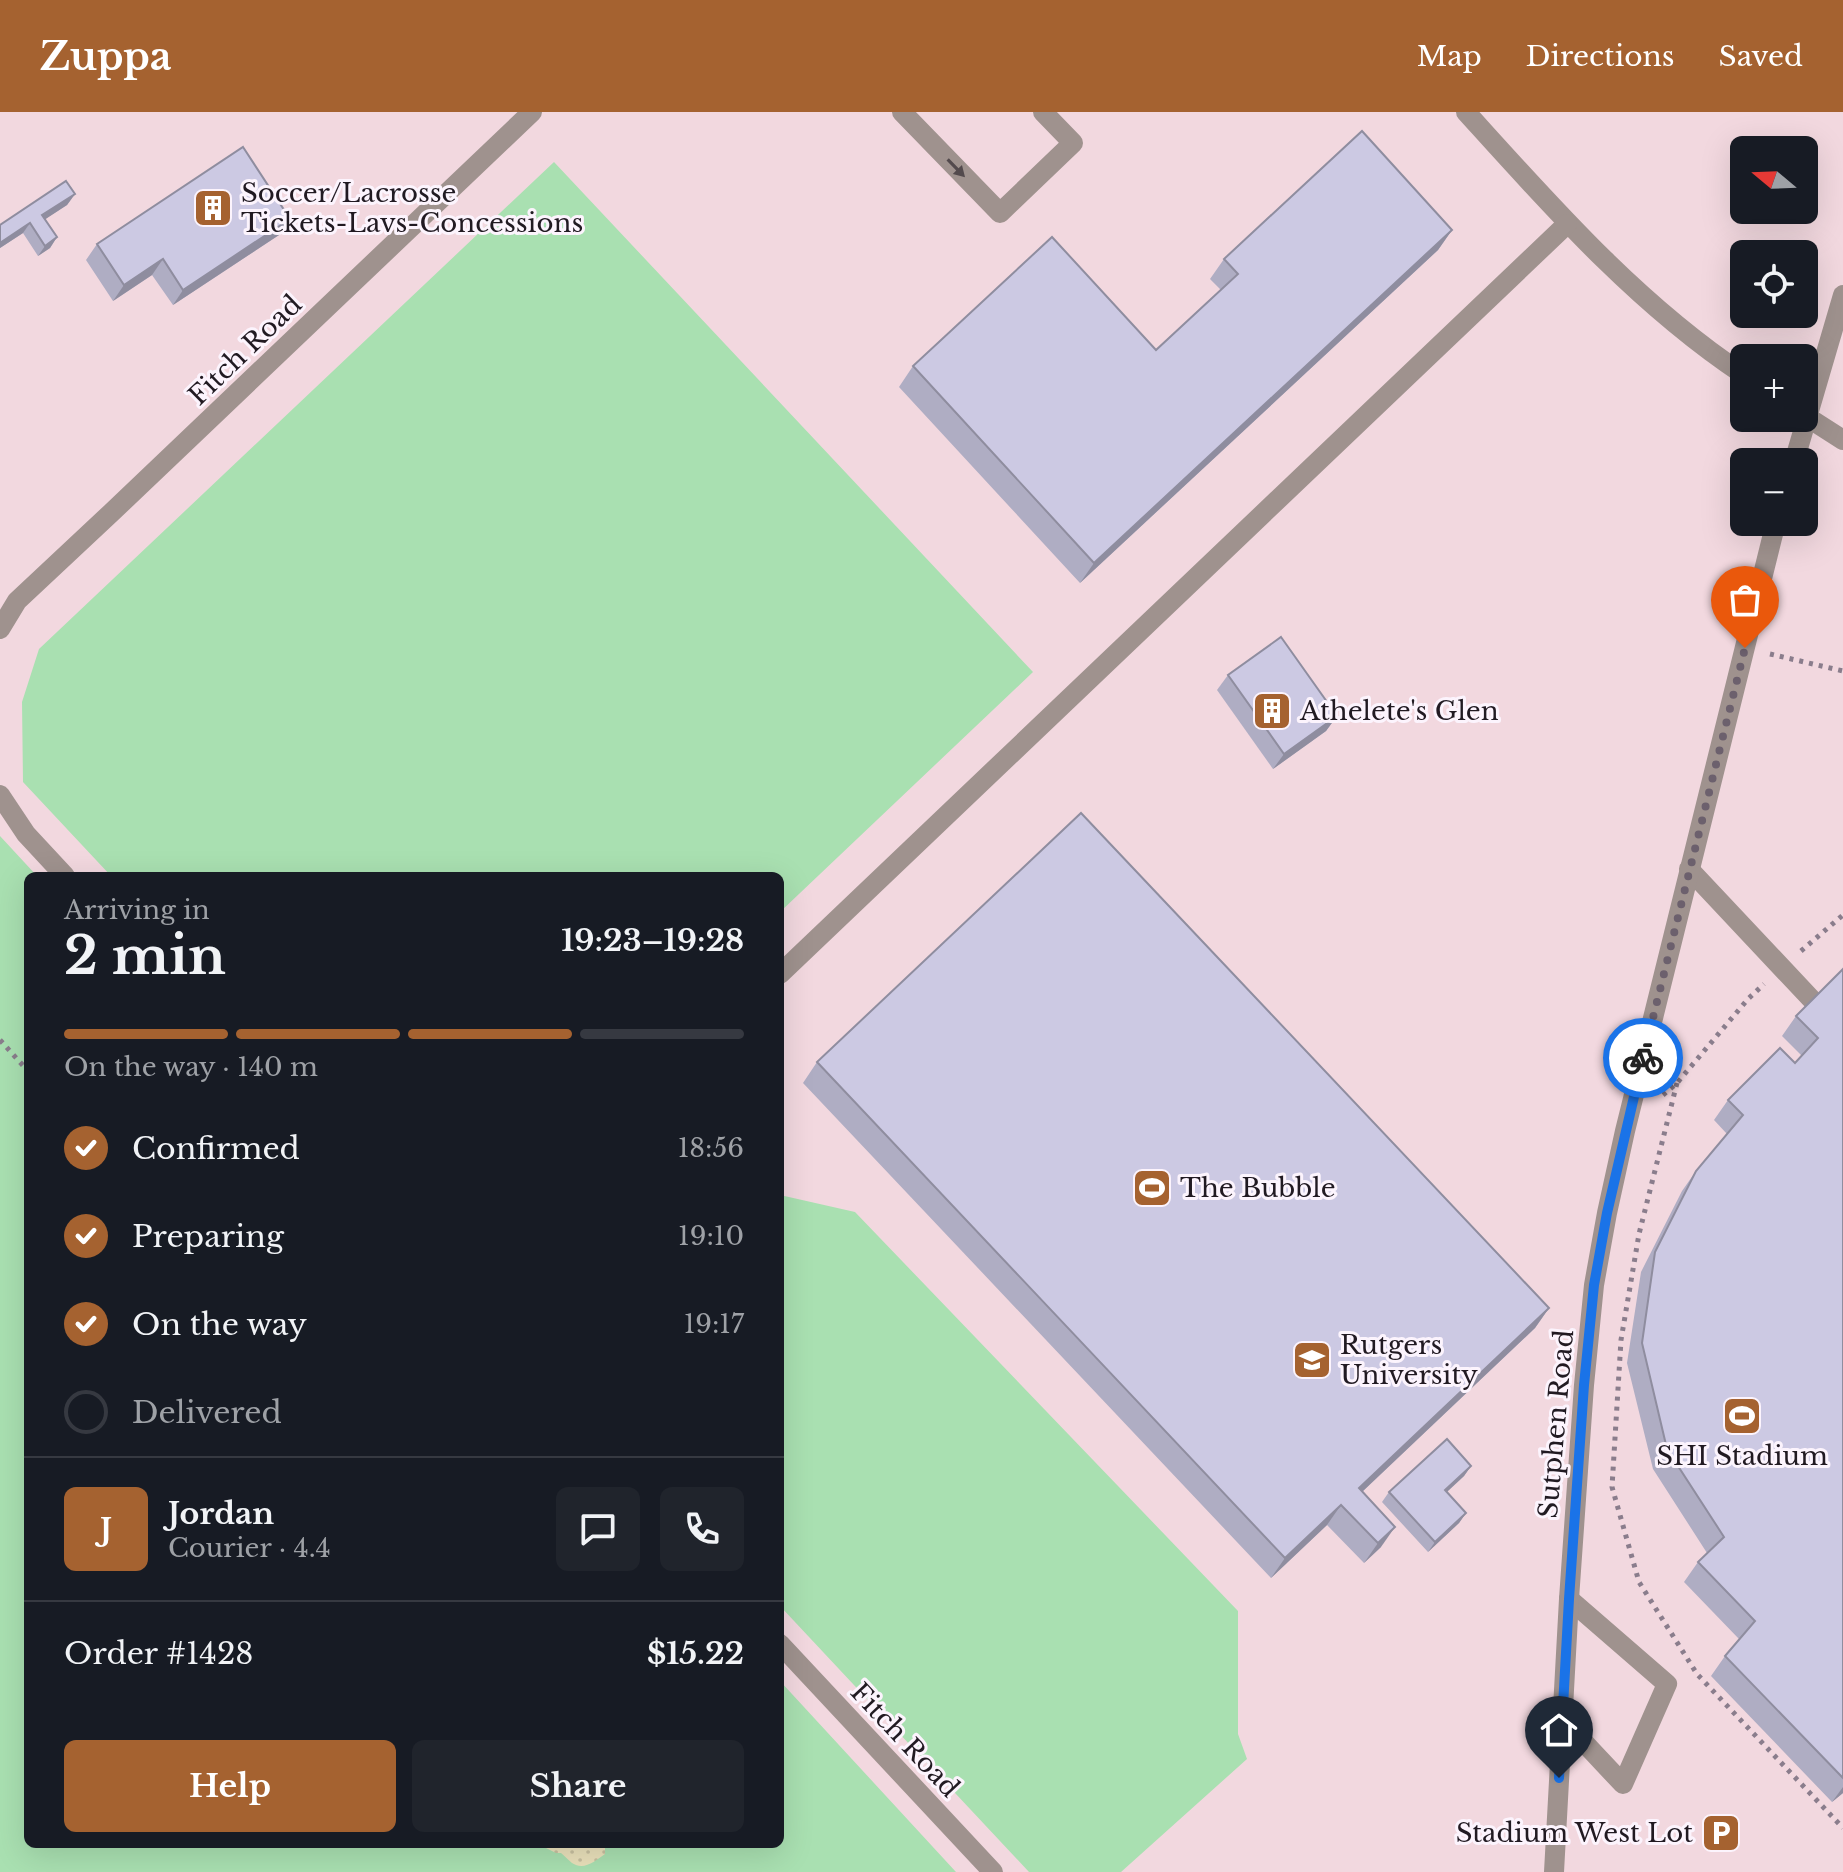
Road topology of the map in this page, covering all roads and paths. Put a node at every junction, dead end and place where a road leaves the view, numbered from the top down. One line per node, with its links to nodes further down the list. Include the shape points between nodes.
1 (902, 112): 2 (street, one-way to 2, via 1000,213 1073,143)
2 (1043, 112)
3 (1466, 112): 5 (street)
4 (523, 115): 12 (street, Fitch Road, via 17,601)
5 (1567, 224): 7 (street); 20 (street)
6 (1843, 295): 8 (street)
7 (1730, 366)
8 (1818, 377)
9 (1818, 424): 10 (street)
10 (1843, 440)
11 (1773, 536): 13 (street, Sutphen Road)
12 (1, 625)
13 (1745, 648): 14 (path); 16 (street, Sutphen Road)
14 (1843, 671)
15 (0, 795): 17 (street)
16 (1689, 869): 19 (street); 25 (street, Sutphen Road)
17 (61, 872)
18 (1843, 915): 19 (path)
19 (1782, 968): 21 (street); 24 (path, via 1748,999)
20 (784, 970)
21 (1815, 1003)
22 (0, 1040): 23 (path)
23 (24, 1067)
24 (1677, 1083): 25 (path); 29 (path, via 1639,1234 1621,1340 1612,1487 1639,1582 1697,1674)
25 (1625, 1131): 26 (street, Sutphen Road, via 1594,1285)
26 (1569, 1599): 28 (street, Sutphen Road); 28 (street, via 1667,1684 1623,1784)
27 (784, 1648): 30 (street, Fitch Road)
28 (1562, 1719): 31 (street, Sutphen Road)
29 (1843, 1828)
30 (993, 1872)
31 (1554, 1872)

